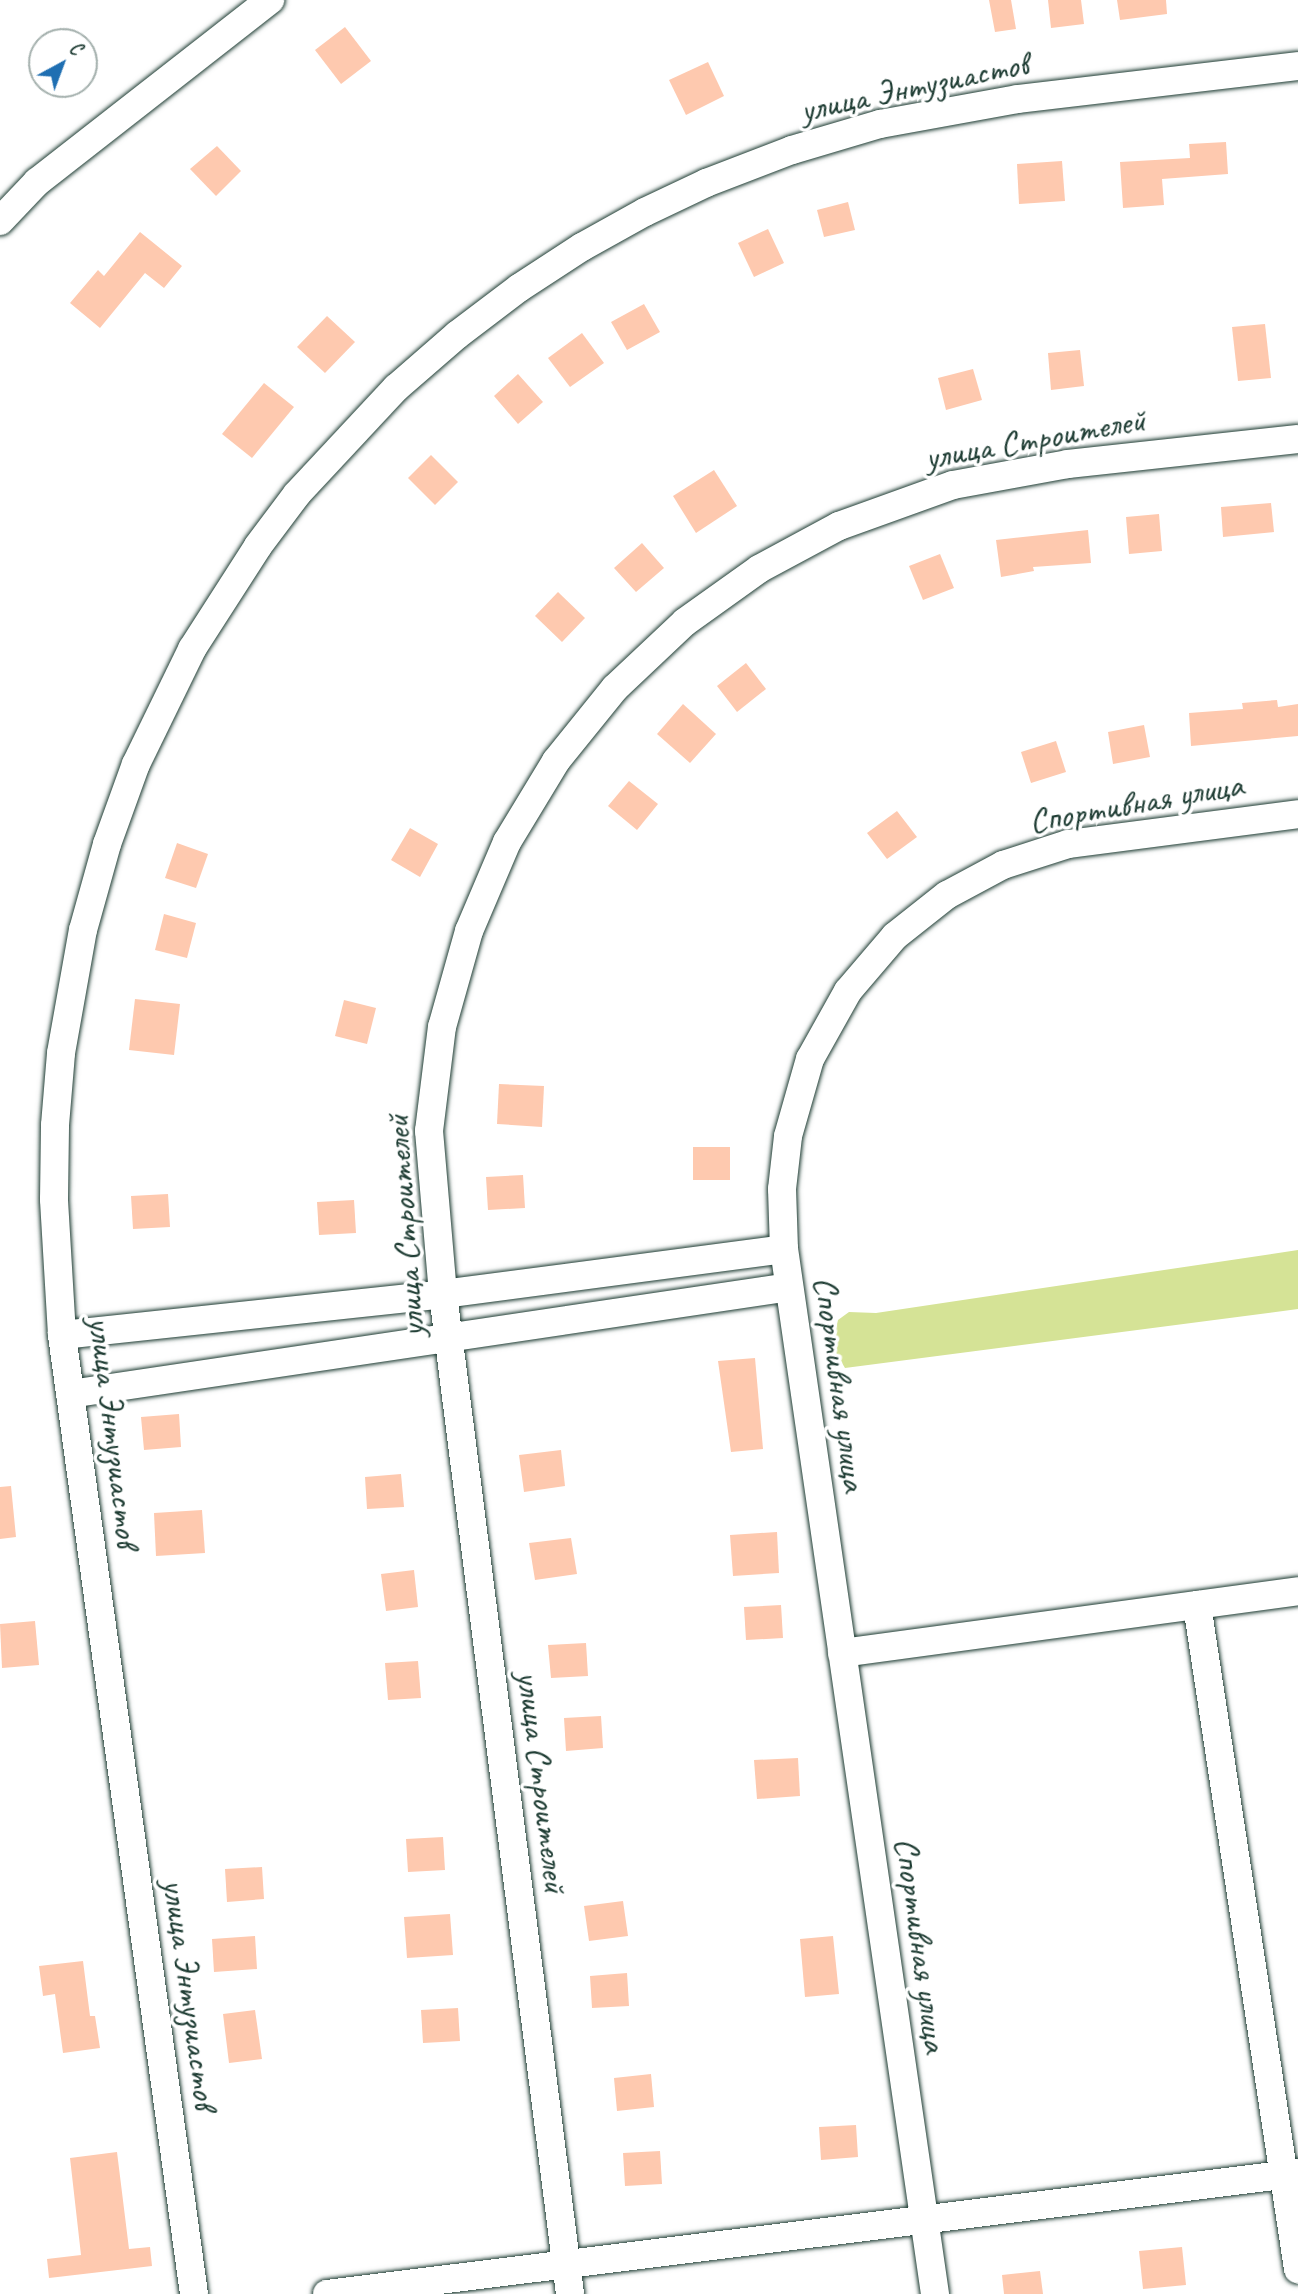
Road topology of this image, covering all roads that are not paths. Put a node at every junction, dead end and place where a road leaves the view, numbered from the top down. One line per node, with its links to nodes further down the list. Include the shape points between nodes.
1 (270, 0): 3 (street, via 37,182)
2 (1298, 66): 9 (street, улица Энтузиастов, via 1018,99 880,124 792,150 706,183 582,247 519,288 426,361 337,448 258,546 192,649 136,764 107,844 83,930 61,1053 54,1199)
3 (0, 221)
4 (1298, 439): 8 (street, улица Строителей, via 1068,464 953,485 839,526 759,569 685,622 615,688 556,761 507,842 469,931 442,1027 429,1131)
5 (1298, 814): 6 (street, Спортивная улица, via 1068,844 992,871 947,895 895,936 848,991 810,1059 788,1136 782,1189)
6 (785, 1249): 7 (street, Спортивная улица); 8 (street)
7 (789, 1287): 10 (street); 14 (street, Спортивная улица)
8 (443, 1294): 9 (street); 10 (street, улица Строителей)
9 (62, 1335): 11 (street, улица Энтузиастов)
10 (448, 1336): 11 (street); 17 (street, улица Строителей)
11 (70, 1394): 19 (street, улица Энтузиастов)
12 (1298, 1591): 13 (street)
13 (1197, 1605): 14 (street); 15 (street)
14 (842, 1653): 16 (street, Спортивная улица)
15 (1291, 2174): 16 (street); 18 (street)
16 (924, 2220): 17 (street); 22 (street, Спортивная улица)
17 (566, 2264): 20 (street); 21 (street, улица Строителей)
18 (1298, 2269)
19 (194, 2294)
20 (327, 2294)
21 (570, 2294)
22 (935, 2294)

